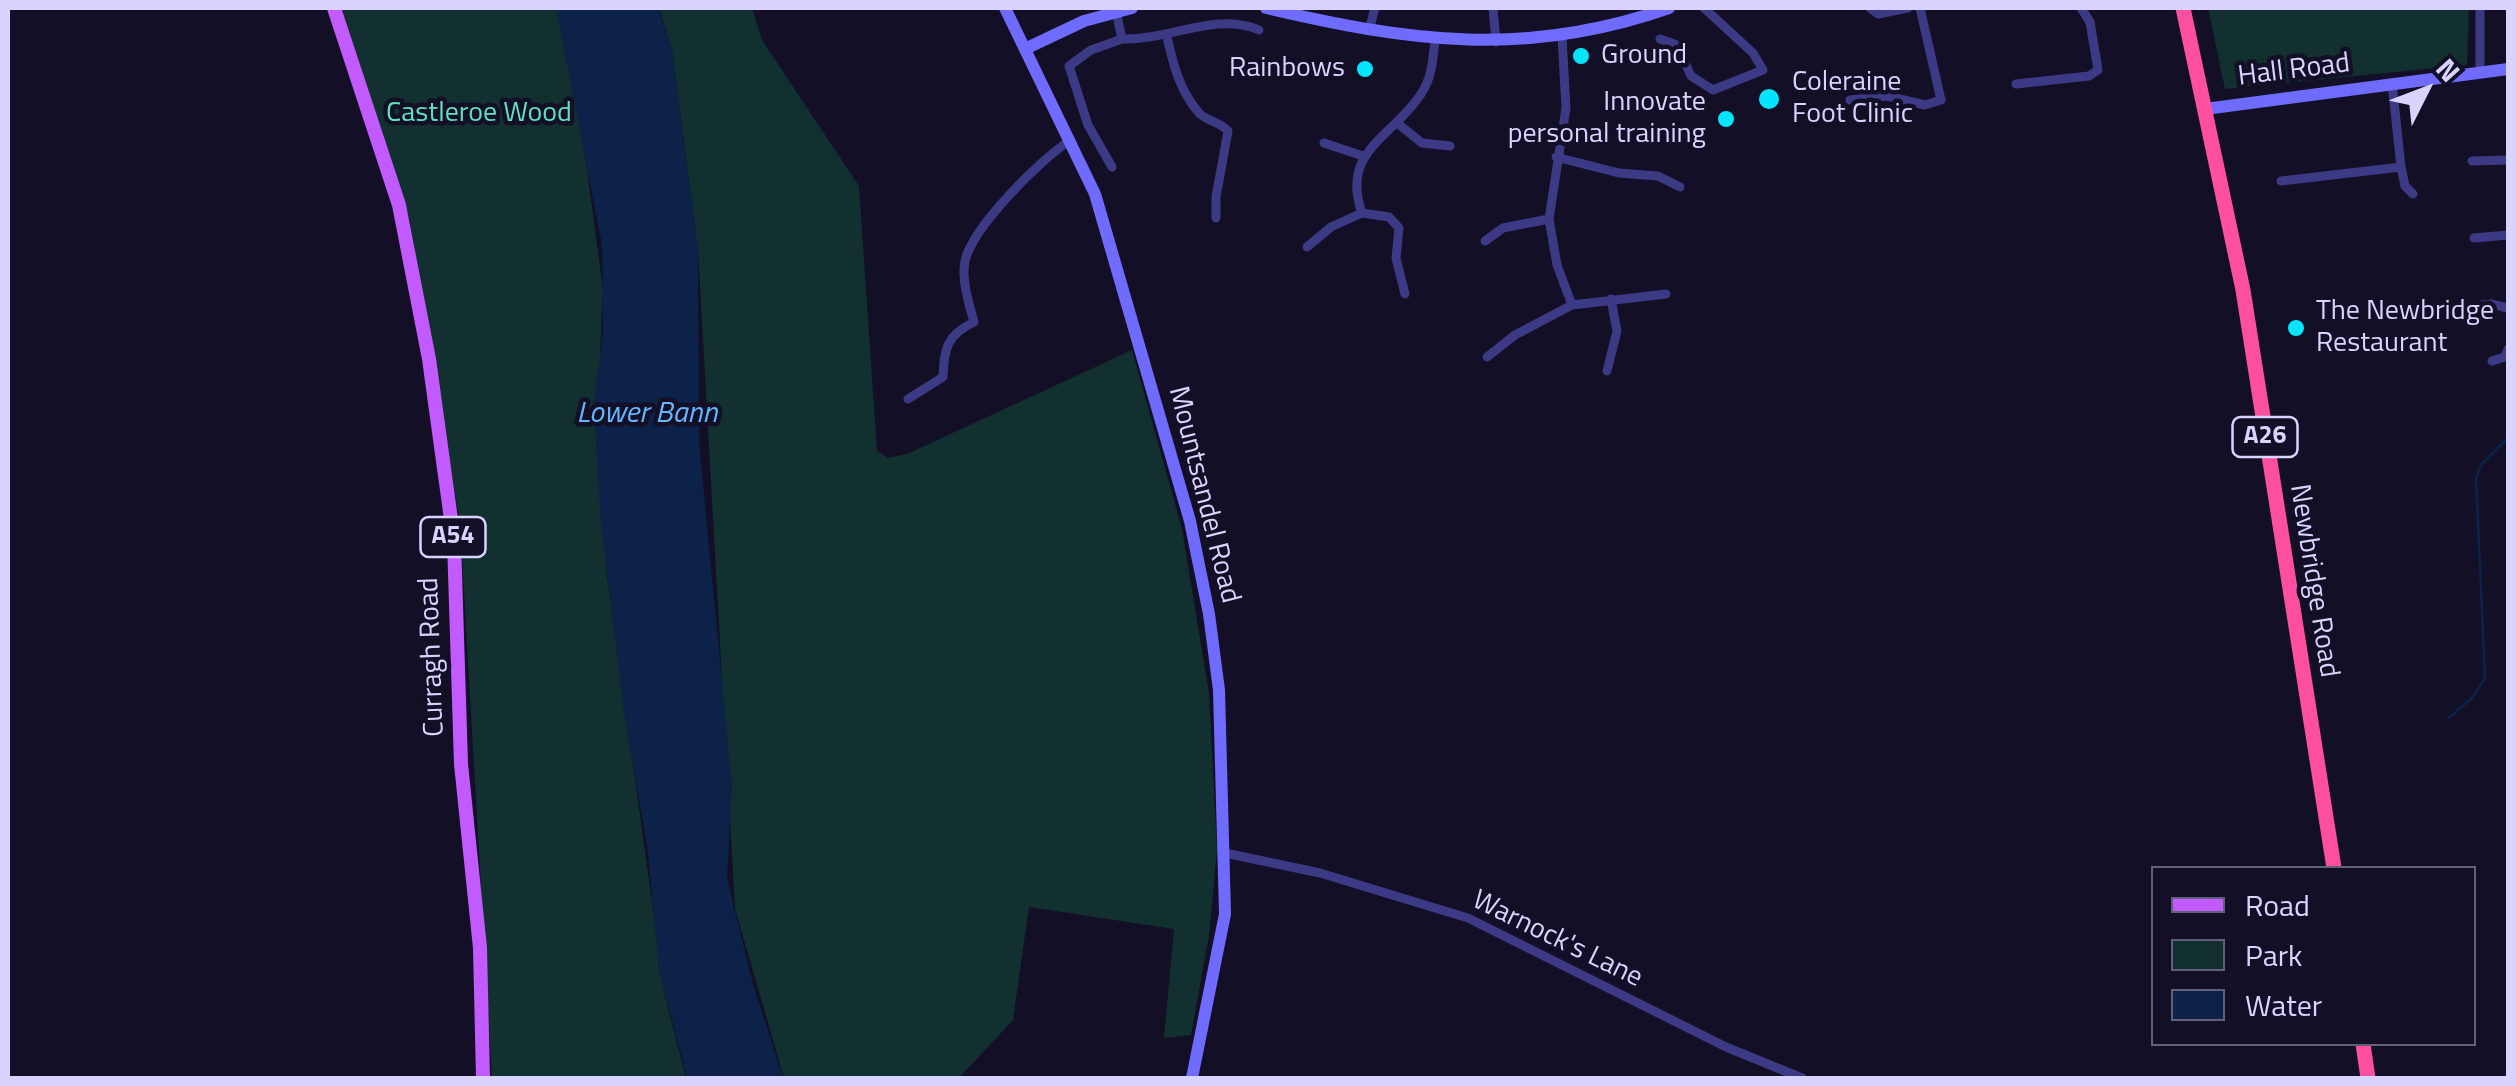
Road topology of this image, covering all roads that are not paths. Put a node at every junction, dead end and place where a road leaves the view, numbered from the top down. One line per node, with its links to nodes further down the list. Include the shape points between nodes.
1 (334, 8): 67 (main road, Curragh Road / A54, via 399,205 429,359 454,540 461,764 480,948)
2 (1005, 8): 26 (street, Mountsandel Road)
3 (1132, 8): 15 (street)
4 (1266, 8): 19 (street)
5 (1375, 8): 19 (street)
6 (1492, 8): 25 (street)
7 (1669, 8): 17 (street)
8 (1704, 8): 22 (street, via 1763,70 1714,90 1692,76 1676,45)
9 (1870, 8): 10 (street, via 1878,14)
10 (1908, 8)
11 (1920, 8): 31 (street, via 1942,100)
12 (2080, 8): 30 (street, via 2089,17 2098,70)
13 (2183, 8): 32 (highway, Newbridge Road / A26)
14 (2480, 8): 28 (street)
15 (1116, 11): 16 (street); 23 (street)
16 (1082, 14): 26 (street)
17 (1629, 14): 21 (street)
18 (1259, 30): 20 (street, via 1201,26)
19 (1370, 30): 24 (street)
20 (1167, 37): 23 (street); 47 (street, via 1186,92 1205,118 1228,131)
21 (1562, 37): 25 (street); 38 (street, via 1566,108)
22 (1660, 39)
23 (1122, 40): 41 (street, via 1069,66 1088,126)
24 (1435, 40): 25 (street); 33 (street, via 1428,82)
25 (1496, 42)
26 (1028, 48): 34 (street, Mountsandel Road)
27 (2508, 70): 28 (street, Hall Road)
28 (2480, 72): 29 (street, Hall Road)
29 (2392, 83): 32 (street, Hall Road); 42 (street)
30 (2016, 84)
31 (1850, 100)
32 (2204, 109): 65 (highway, Newbridge Road / A26, via 2243,290)
33 (1398, 123): 36 (street, via 1422,142); 37 (street)
34 (1072, 139): 63 (street, via 1033,169 970,242 964,265 974,322 944,346 942,377); 64 (street, Mountsandel Road, via 1095,194 1190,521 1218,690)
35 (1324, 143): 37 (street)
36 (1450, 146)
37 (1362, 156): 46 (street, via 1356,173)
38 (1556, 156): 44 (street, via 1658,176); 48 (street)
39 (2508, 160): 40 (street)
40 (2472, 161)
41 (1112, 167)
42 (2402, 167): 43 (street); 45 (street)
43 (2281, 181)
44 (1680, 187)
45 (2413, 194)
46 (1362, 212): 52 (street); 53 (street, via 1389,217 1399,228 1396,258)
47 (1216, 218)
48 (1549, 220): 51 (street, via 1503,228); 56 (street)
49 (2508, 235): 50 (street)
50 (2474, 238)
51 (1485, 240)
52 (1307, 248)
53 (1405, 294)
54 (1666, 294): 55 (street)
55 (1612, 299): 56 (street); 62 (street, via 1617,331)
56 (1572, 305): 60 (street)
57 (2455, 308): 58 (street)
58 (2508, 308)
59 (2508, 348): 61 (street, via 2505,357)
60 (1487, 357)
61 (2492, 361)
62 (1607, 371)
63 (908, 399)
64 (1226, 853): 68 (street, Mountsandel Road, via 1222,940); 69 (street, Warnock's Lane, via 1320,873 1468,918 1726,1048)
65 (2334, 866)
66 (2363, 1046): 70 (highway)
67 (483, 1078)
68 (1192, 1078)
69 (1802, 1078)
70 (2368, 1078)

